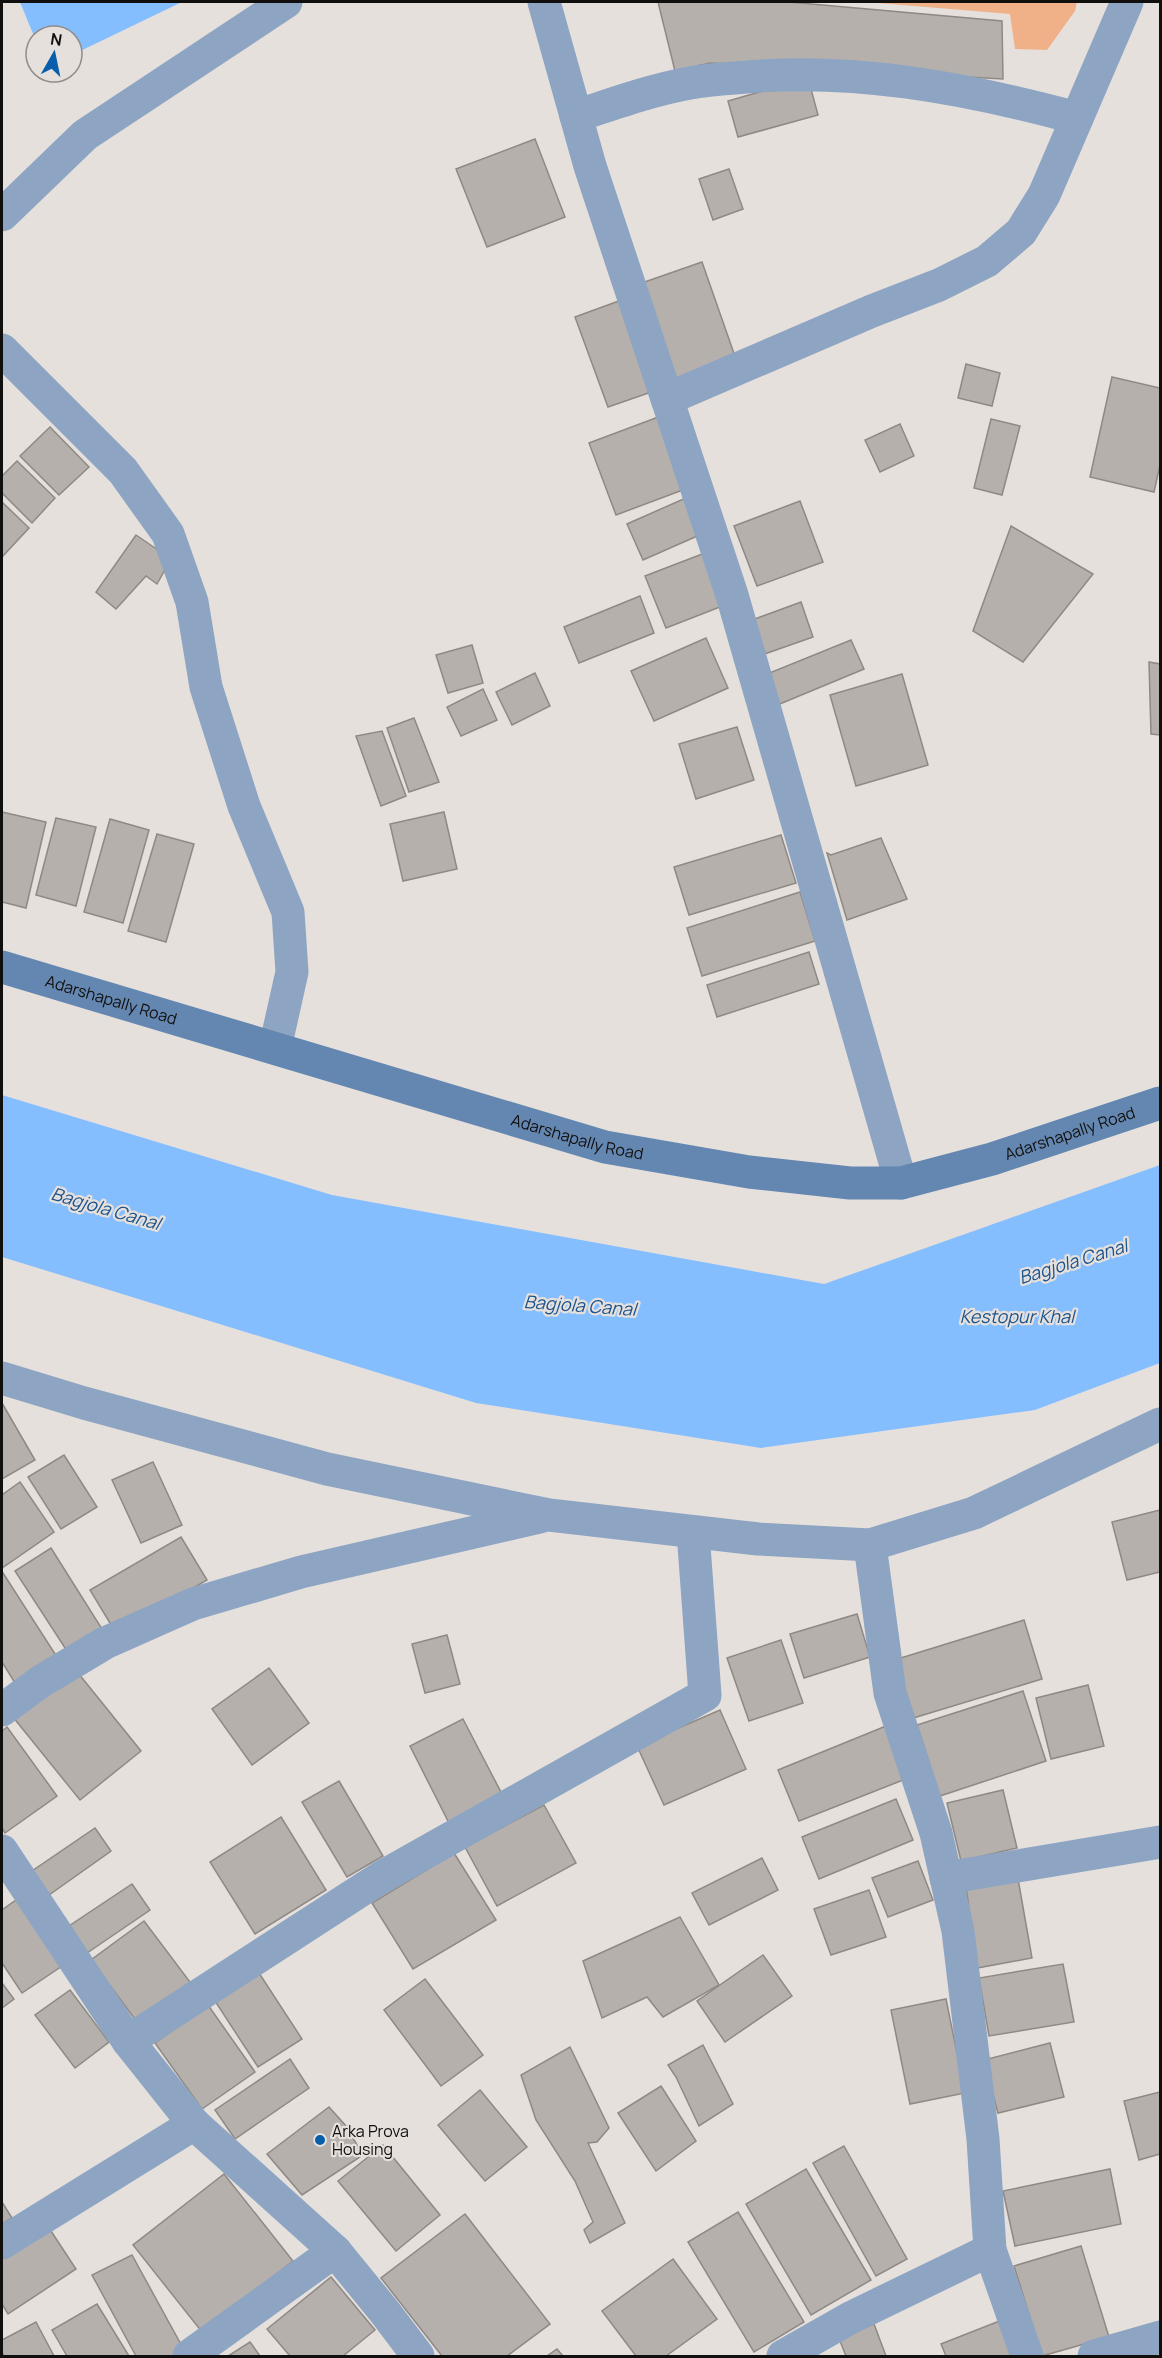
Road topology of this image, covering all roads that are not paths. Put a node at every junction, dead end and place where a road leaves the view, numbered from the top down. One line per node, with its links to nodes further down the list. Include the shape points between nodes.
1 (286, 2): 6 (street, via 85,135)
2 (544, 2): 4 (street)
3 (1127, 2): 5 (street)
4 (576, 116): 5 (street, via 690,82 775,74 860,77 936,86 1008,99); 8 (street)
5 (1077, 118): 8 (street, via 1044,195 1021,232 987,261 939,285)
6 (2, 215)
7 (2, 350): 10 (street, via 123,471 168,534 192,602 206,687 244,806 288,912 292,972)
8 (667, 399): 12 (street, via 732,595)
9 (2, 967): 10 (street, Adarshapally Road)
10 (275, 1048): 12 (street, Adarshapally Road, via 604,1147 748,1172 850,1183)
11 (1161, 1103): 12 (street, Adarshapally Road, via 992,1159)
12 (901, 1183)
13 (2, 1378): 15 (street, via 327,1469)
14 (1161, 1424): 17 (street, via 974,1513)
15 (549, 1515): 16 (street); 18 (street, via 302,1572 193,1604 105,1643)
16 (693, 1532): 17 (street); 22 (street, via 705,1695 380,1878)
17 (870, 1545): 21 (street, via 890,1693 936,1833)
18 (2, 1710)
19 (1161, 1842): 21 (street)
20 (2, 1851): 22 (street)
21 (946, 1878): 25 (street, via 958,1930 973,2049)
22 (128, 2041): 23 (street)
23 (194, 2124): 24 (street); 26 (street)
24 (2, 2243)
25 (990, 2250): 30 (street, via 850,2318); 31 (street)
26 (335, 2251): 28 (street); 29 (street)
27 (1161, 2337): 32 (street)
28 (189, 2356)
29 (418, 2356)
30 (783, 2356)
31 (1027, 2356)
32 (1094, 2356)

